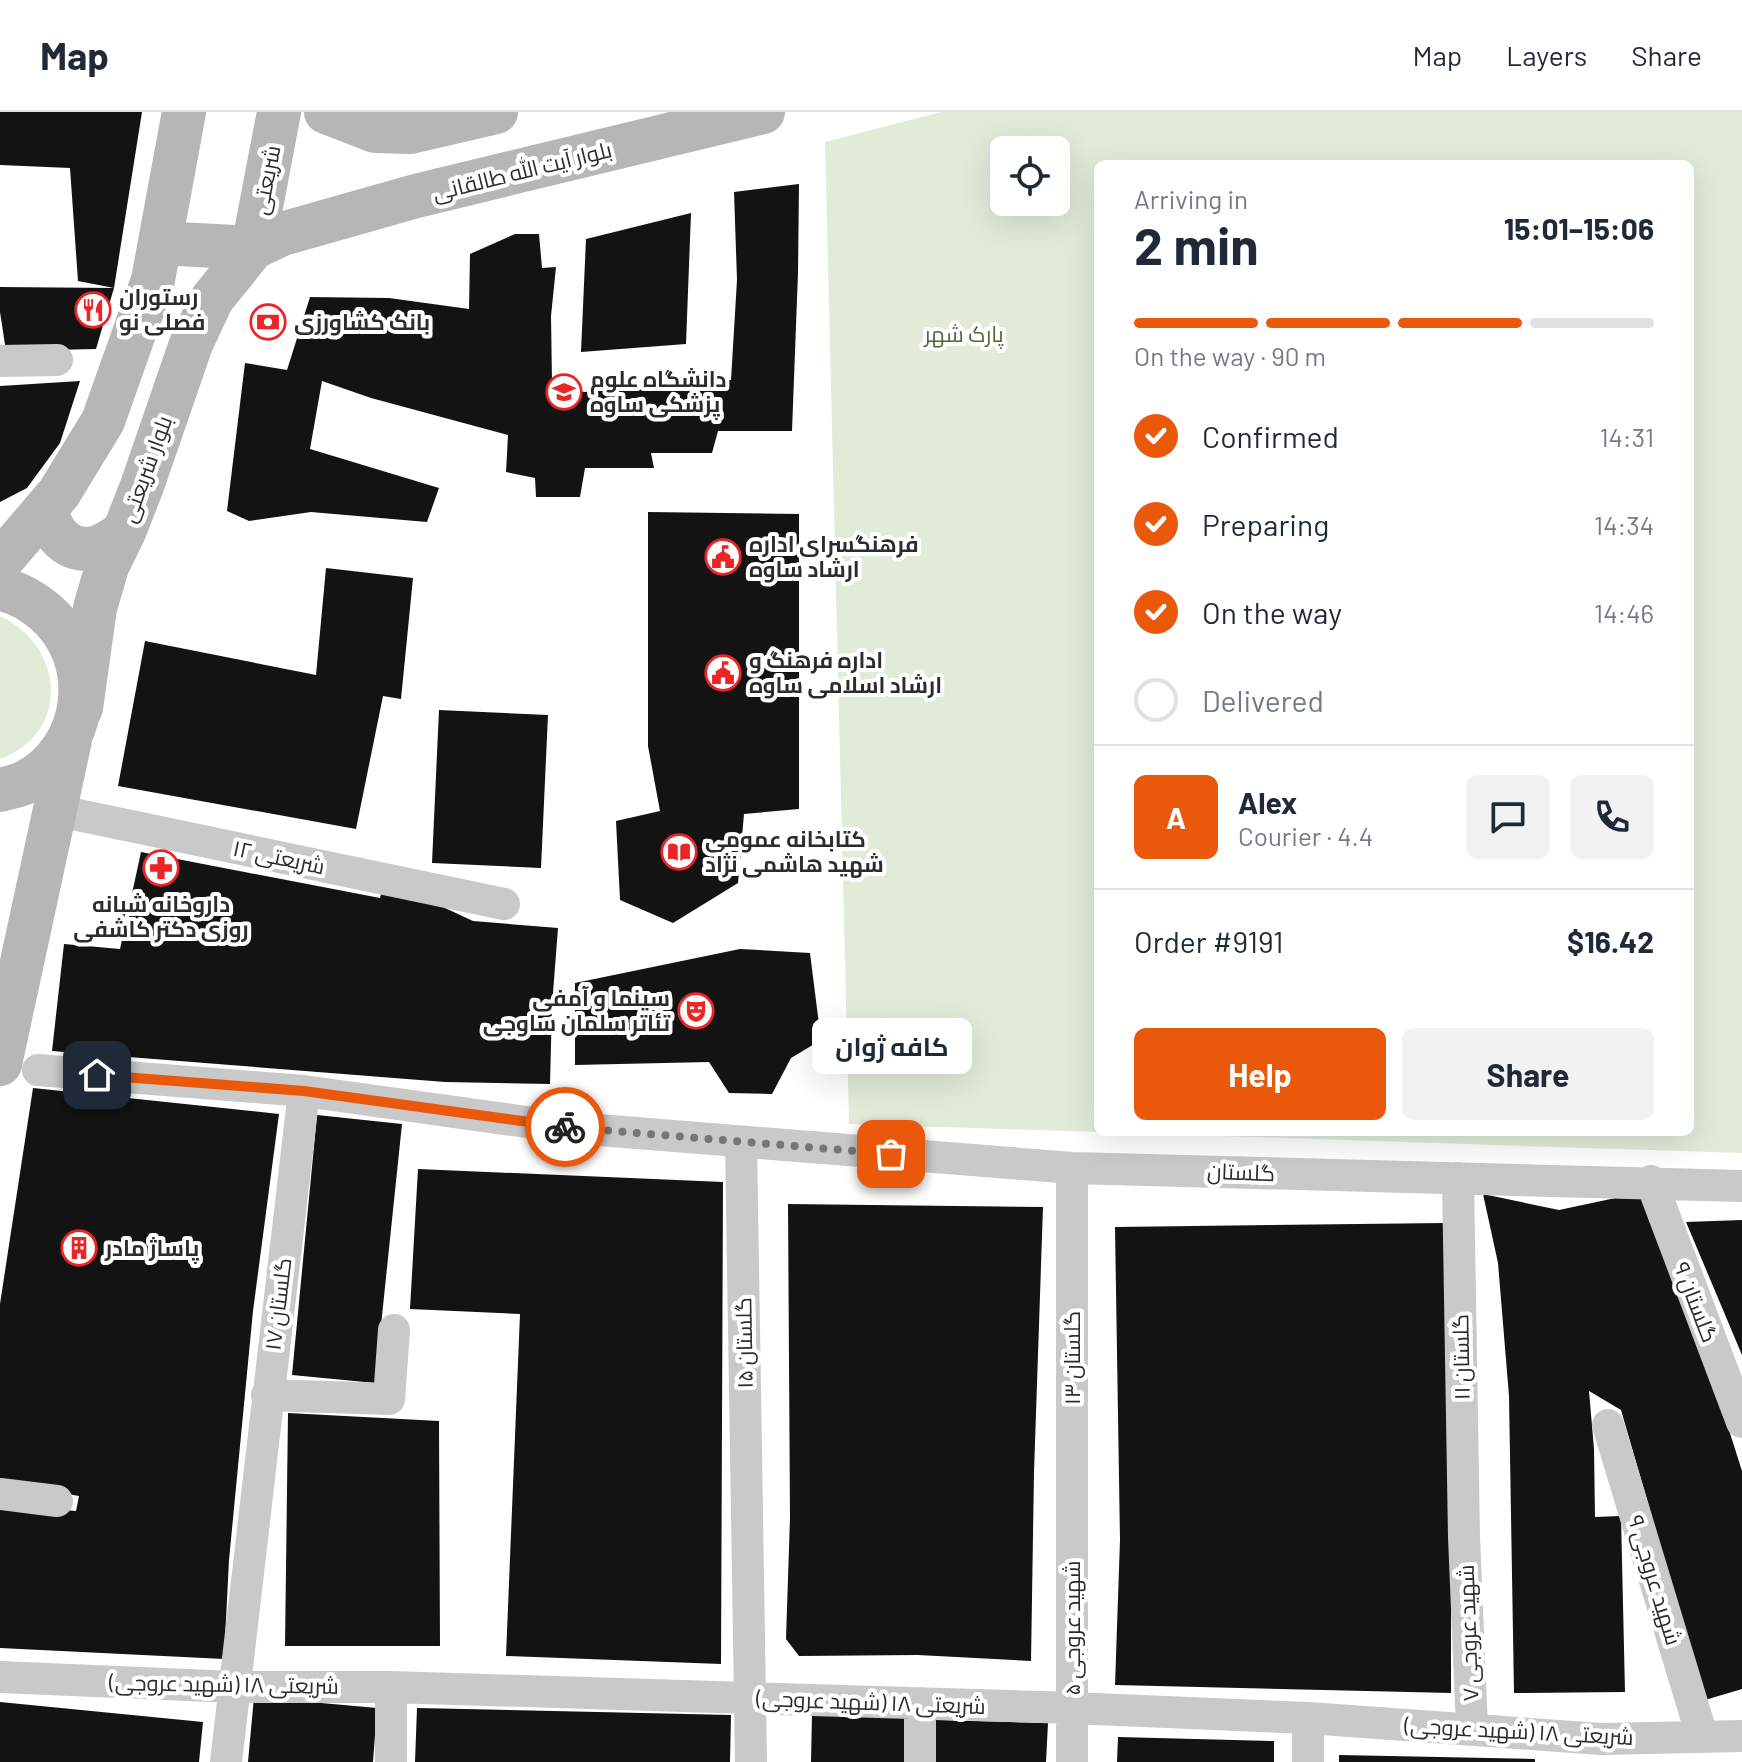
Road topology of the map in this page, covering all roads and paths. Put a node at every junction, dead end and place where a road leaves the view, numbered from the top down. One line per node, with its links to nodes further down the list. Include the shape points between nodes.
1 (184, 112): 7 (main road)
2 (279, 112): 6 (main road, شریعتی)
3 (326, 112): 4 (main road, via 375,131 410,132)
4 (496, 112)
5 (763, 112): 6 (main road, بلوار آیت الله طالقانی, via 416,196)
6 (268, 241): 7 (main road, بلوار آیت الله طالقانی); 11 (main road, بلوار شریعتی, via 212,299)
7 (160, 243): 10 (main road, via 153,280 103,421)
8 (57, 360): 9 (street)
9 (0, 361)
10 (46, 508): 11 (main road, via 52,530 82,549); 12 (main road)
11 (124, 532): 14 (main road, بلوار شریعتی, via 95,608)
12 (0, 562)
13 (0, 589): 14 (main road, via 33,602 56,622 73,648 82,677)
14 (75, 724): 15 (main road, via 50,765 23,783); 16 (main road, بلوار شریعتی)
15 (0, 790)
16 (54, 810): 17 (street, شریعتی ۱۲); 18 (main road, بلوار شریعتی)
17 (504, 904)
18 (19, 1067): 19 (street, گلستان)
19 (304, 1091): 20 (street, گلستان, via 562,1127); 26 (street, گلستان ۱۷)
20 (741, 1142): 21 (street, گلستان); 36 (street, گلستان ۱۵)
21 (1072, 1168): 22 (street, گلستان); 32 (street, گلستان ۱۳)
22 (1458, 1178): 23 (street, گلستان); 31 (street, گلستان ۱۱)
23 (1651, 1181): 24 (street, گلستان); 27 (street, گلستان ۹)
24 (1742, 1186)
25 (394, 1330): 26 (street, via 389,1399)
26 (267, 1395): 34 (street, گلستان ۱۷)
27 (1742, 1422)
28 (1608, 1425): 41 (street, شهید عروجی ۹)
29 (0, 1494): 30 (street)
30 (57, 1501)
31 (1464, 1537): 40 (street, شهید عروجی ۷)
32 (1073, 1549): 38 (street, شهید عروجی ۵)
33 (0, 1677): 34 (street, شریعتی ۱۸ (شهید عروجی))
34 (235, 1687): 35 (street, شریعتی ۱۸ (شهید عروجی)); 44 (street, گلستان ۱۷)
35 (391, 1687): 36 (street, شریعتی ۱۸ (شهید عروجی)); 45 (street)
36 (748, 1698): 37 (street, شریعتی ۱۸ (شهید عروجی)); 46 (street, گلستان ۱۵)
37 (920, 1703): 38 (street, شریعتی ۱۸ (شهید عروجی)); 47 (street)
38 (1072, 1708): 39 (street, شریعتی ۱۸ (شهید عروجی)); 48 (street, شهید عروجی ۵)
39 (1308, 1718): 40 (street, شریعتی ۱۸ (شهید عروجی)); 49 (street)
40 (1472, 1729): 43 (street, شریعتی ۱۸ (شهید عروجی))
41 (1702, 1736): 42 (street, شریعتی ۱۸ (شهید عروجی)); 43 (street, شریعتی ۱۸ (شهید عروجی))
42 (1742, 1736)
43 (1601, 1750)
44 (226, 1762)
45 (391, 1762)
46 (751, 1762)
47 (920, 1762)
48 (1072, 1762)
49 (1308, 1762)

